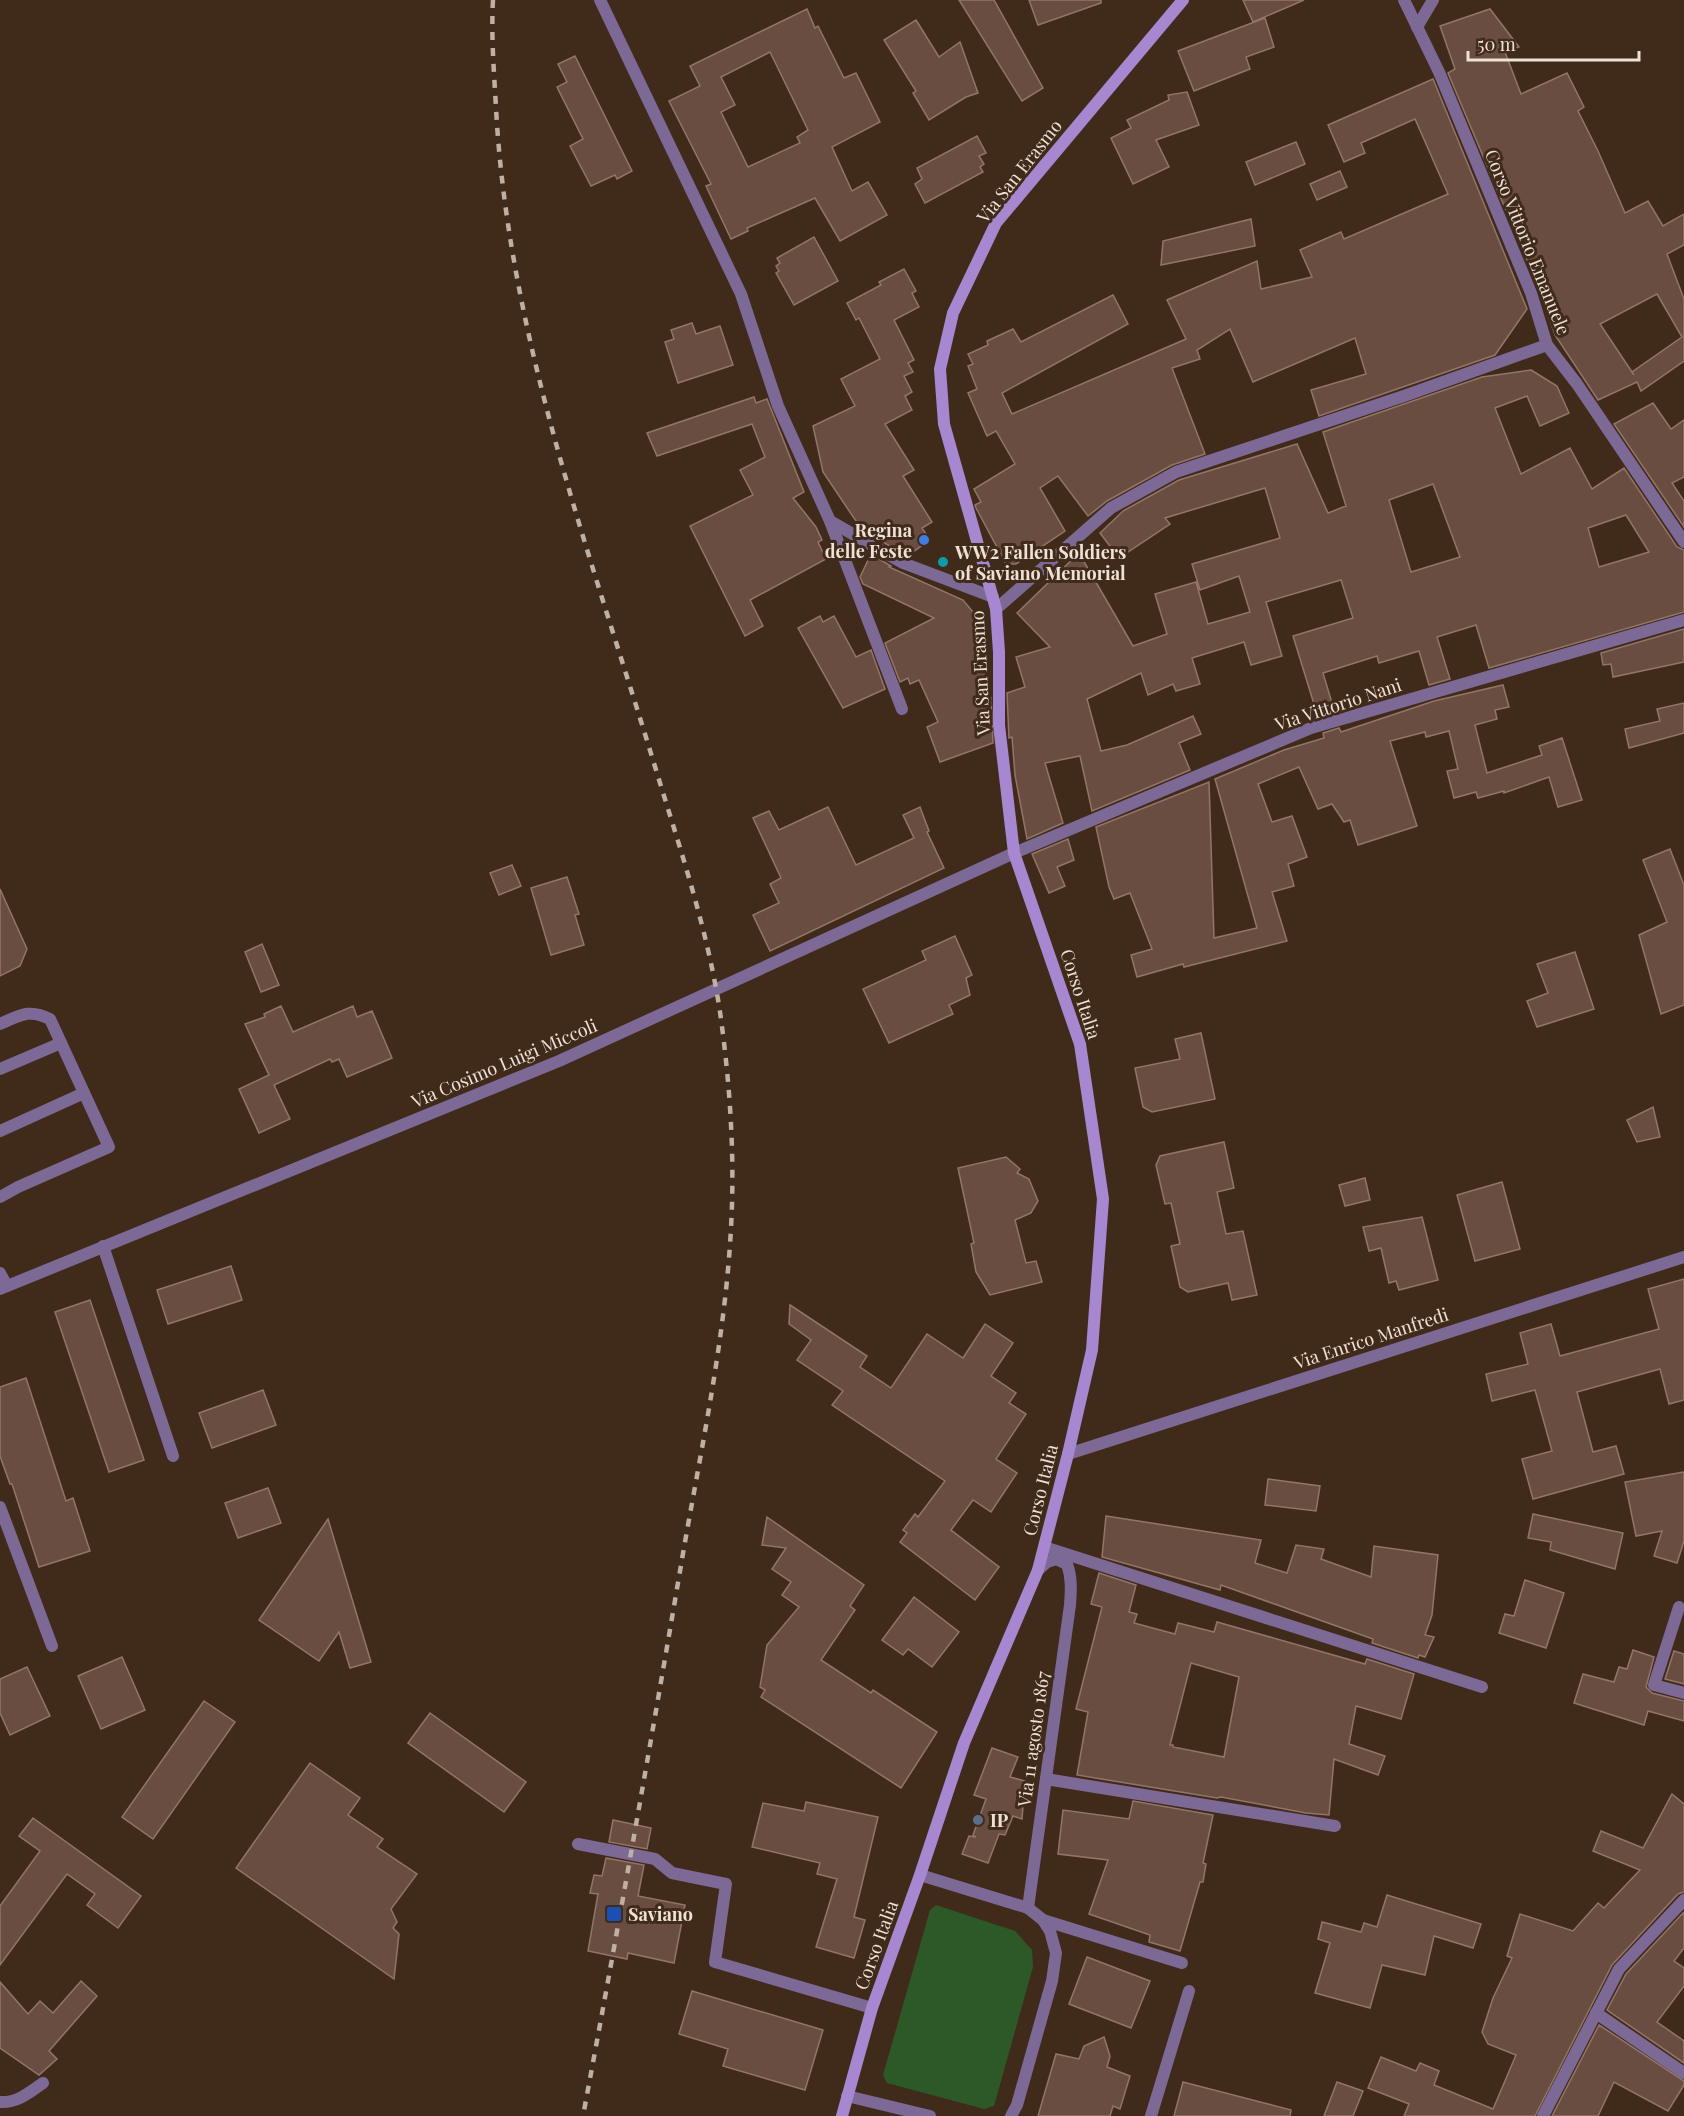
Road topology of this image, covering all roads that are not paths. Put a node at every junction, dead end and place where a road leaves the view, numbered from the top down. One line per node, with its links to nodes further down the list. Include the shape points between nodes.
1 (600, 0): 7 (street, via 741,294 778,406)
2 (1183, 0): 9 (main road, Via San Erasmo, via 996,223 953,314 940,369 944,424)
3 (1404, 0): 5 (street, Corso Vittorio Emanuele)
4 (1432, 0): 5 (street)
5 (1417, 27): 6 (street, Corso Vittorio Emanuele, via 1527,282)
6 (1547, 345): 8 (street, Corso Vittorio Emanuele); 9 (street, via 1176,472 1111,508)
7 (830, 521): 9 (street, via 903,563); 11 (street)
8 (1684, 542)
9 (994, 603): 12 (main road, Via San Erasmo, via 999,725)
10 (1684, 620): 12 (street, Via Vittorio Nani, via 1311,728)
11 (902, 709)
12 (1014, 853): 19 (street, Via Cosimo Luigi Miccoli, via 559,1061); 23 (main road, Corso Italia, via 1080,1044 1103,1199 1092,1350)
13 (0, 1024): 14 (street, via 26,1013 39,1014 50,1019)
14 (61, 1043): 15 (street); 16 (street)
15 (0, 1069)
16 (84, 1093): 17 (street); 18 (street, via 109,1147)
17 (0, 1131)
18 (0, 1197)
19 (104, 1246): 22 (street, Via Cosimo Luigi Miccoli); 24 (street)
20 (1684, 1257): 23 (street, Via Enrico Manfredi)
21 (0, 1273): 22 (street)
22 (3, 1287)
23 (1068, 1454): 26 (main road, Corso Italia)
24 (173, 1456)
25 (0, 1508): 29 (street)
26 (1044, 1547): 27 (main road, Corso Italia); 30 (street)
27 (1038, 1570): 32 (street, Via 11 agosto 1867, via 1056,1559 1067,1564 1071,1583); 35 (main road, Corso Italia, via 964,1743)
28 (1679, 1607): 31 (street, via 1654,1685)
29 (52, 1646)
30 (1482, 1687)
31 (1684, 1693)
32 (1046, 1779): 33 (street); 37 (street, Via 11 agosto 1867)
33 (1335, 1826)
34 (578, 1844): 41 (street, via 655,1859 672,1873 726,1884 715,1962)
35 (920, 1875): 37 (street); 41 (main road, Corso Italia)
36 (1684, 1899): 42 (street, via 1619,1969)
37 (1028, 1908): 38 (street)
38 (1043, 1920): 39 (street); 49 (street, via 1056,1953 1055,1967)
39 (1182, 1963)
40 (1189, 1990): 50 (street)
41 (872, 2008): 45 (main road, Corso Italia)
42 (1596, 2013): 43 (street); 51 (street)
43 (1684, 2073)
44 (43, 2084): 46 (street, via 25,2097)
45 (847, 2096): 47 (main road, Corso Italia); 48 (street)
46 (0, 2102)
47 (842, 2116)
48 (930, 2116)
49 (1011, 2116)
50 (1151, 2116)
51 (1543, 2116)

